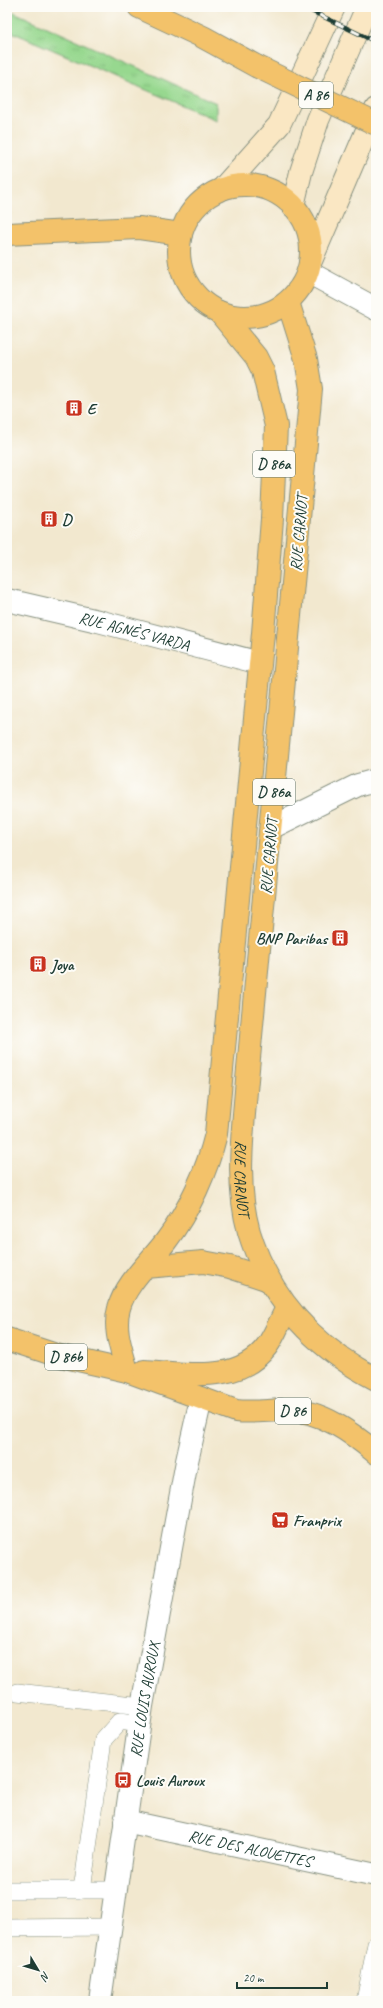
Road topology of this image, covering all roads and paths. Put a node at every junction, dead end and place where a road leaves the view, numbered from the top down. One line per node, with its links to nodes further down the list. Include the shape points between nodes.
1 (139, 7): 5 (main road, A 86, bridge)
2 (334, 7): 6 (main road, via 279,125)
3 (367, 7): 7 (main road, via 318,120)
4 (376, 109): 10 (main road)
5 (376, 124)
6 (222, 190): 7 (main road, via 241,185 260,187 278,193); 9 (main road, via 208,196 196,207 187,219)
7 (293, 206): 10 (main road, via 305,222 311,242)
8 (7, 234): 9 (main road, via 139,228)
9 (182, 234): 13 (main road, via 180,259 182,271 190,288 203,302)
10 (309, 267): 11 (main road, via 300,288); 12 (street)
11 (288, 302): 13 (main road, via 272,312 255,316 237,317); 17 (main road, RUE CARNOT / D 86a, via 306,359 311,389)
12 (376, 309)
13 (219, 312): 15 (main road, RUE CARNOT / D 86a, via 256,357 263,371 276,426 272,520)
14 (7, 600): 15 (street, RUE AGNÈS VARDA)
15 (260, 663): 18 (main road, RUE CARNOT / D 86a, via 216,1134 207,1163 183,1216)
16 (376, 780): 17 (street, via 358,784)
17 (270, 828): 19 (main road, RUE CARNOT / D 86a, via 240,1178 243,1206 250,1233)
18 (146, 1267): 19 (main road, via 203,1262 230,1267); 22 (main road, RUE CARNOT, via 122,1297 117,1316 117,1334)
19 (269, 1280): 20 (main road, RUE CARNOT / D 86a)
20 (287, 1308): 22 (main road, via 267,1346 251,1363 235,1371 219,1374); 23 (main road, RUE CARNOT, via 321,1344 358,1370)
21 (7, 1339): 22 (main road, D 86b, via 56,1355)
22 (127, 1371): 24 (main road, D 86b)
23 (376, 1379)
24 (201, 1399): 25 (main road, D 86, via 236,1411 251,1413 289,1410 306,1412 339,1426); 27 (street, RUE LOUIS AUROUX, via 187,1461)
25 (376, 1453)
26 (17, 1692): 27 (lane)
27 (141, 1715): 28 (street, RUE LOUIS AUROUX); 31 (lane, via 120,1721 103,1740)
28 (125, 1820): 29 (street, RUE DES ALOUETTES); 32 (street, RUE LOUIS AUROUX)
29 (376, 1875)
30 (7, 1890): 31 (lane)
31 (82, 1890): 32 (lane)
32 (116, 1890): 33 (street, RUE LOUIS AUROUX)
33 (111, 1927): 34 (lane); 36 (street, RUE LOUIS AUROUX)
34 (7, 1928)
35 (376, 1944): 37 (lane)
36 (100, 2001)
37 (365, 2001)

